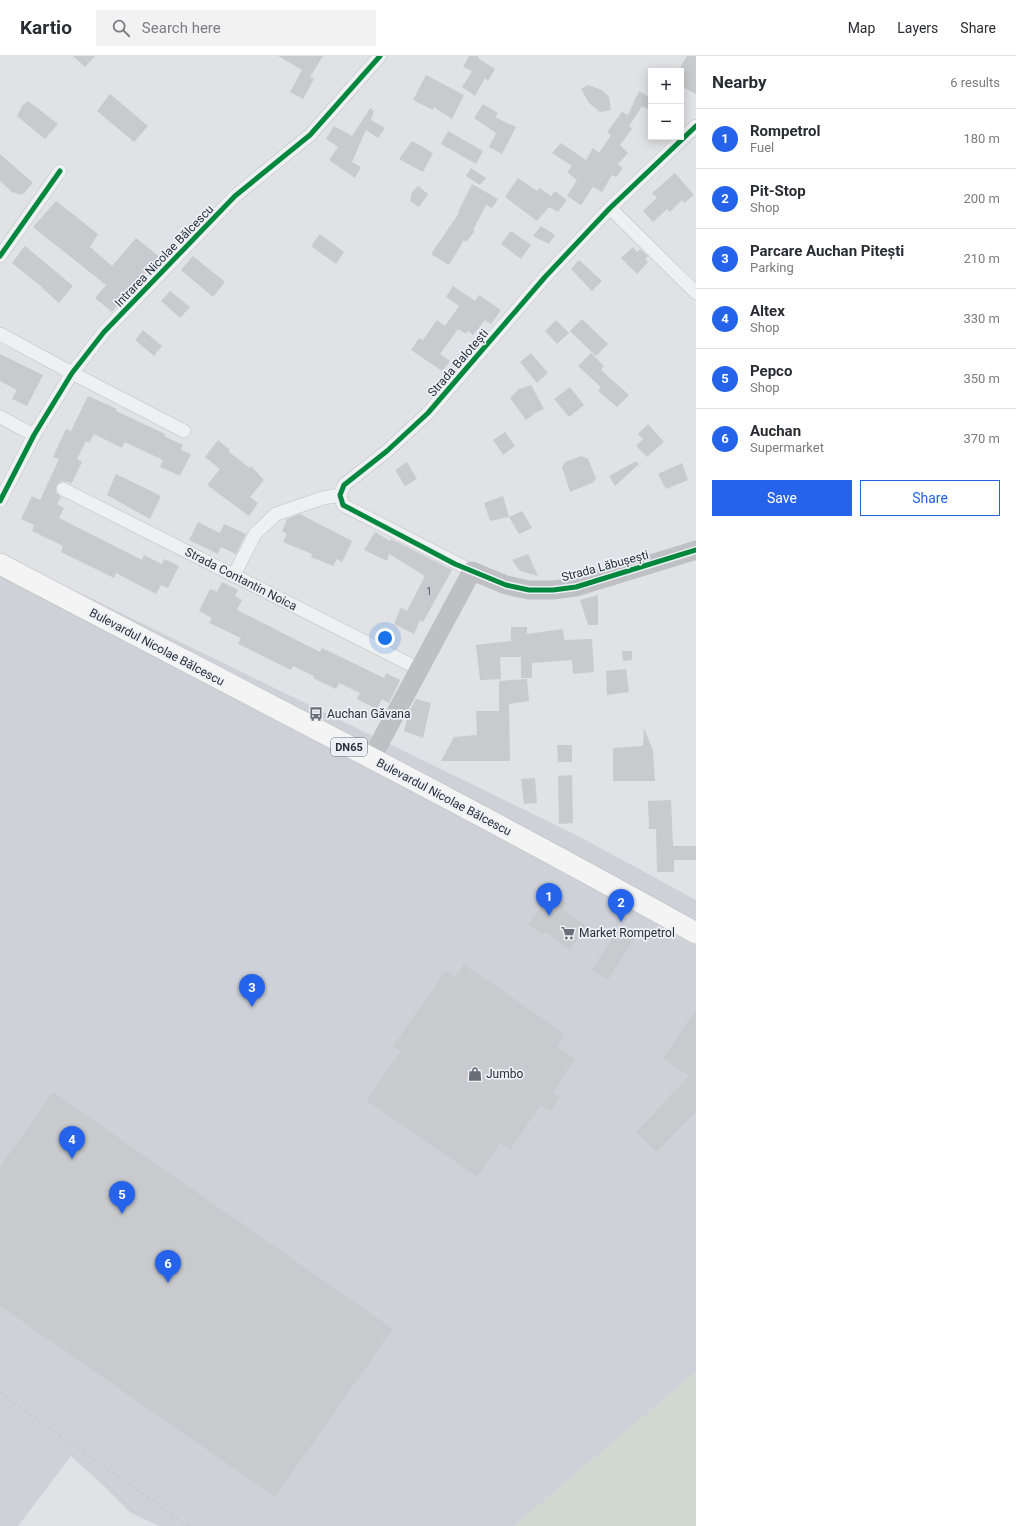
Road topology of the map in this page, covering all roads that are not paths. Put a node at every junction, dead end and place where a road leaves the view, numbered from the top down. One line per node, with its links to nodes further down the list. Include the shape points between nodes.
1 (380, 56): 8 (street, Intrarea Nicolae Bălcescu, via 310,135 235,196 104,332)
2 (696, 126): 4 (street, Strada Balotești)
3 (60, 171): 5 (street)
4 (610, 208): 6 (street); 13 (street, Strada Balotești, via 545,277 428,413 387,451 344,485)
5 (0, 256)
6 (696, 293)
7 (0, 334): 8 (street)
8 (72, 373): 10 (street); 11 (street, Intrarea Nicolae Bălcescu)
9 (0, 417): 11 (street)
10 (184, 431)
11 (34, 435): 14 (street, Intrarea Nicolae Bălcescu)
12 (63, 489): 18 (street, Strada Contantin Noica)
13 (340, 495): 17 (street, via 343,506); 18 (street, via 276,514 255,534)
14 (0, 501)
15 (696, 550): 17 (street, Strada Lăbușești, via 576,587 553,590 529,590 506,585)
16 (0, 564): 20 (main road, Bulevardul Nicolae Bălcescu / DN65)
17 (472, 571): 19 (street)
18 (234, 575): 19 (street, Strada Contantin Noica)
19 (419, 668): 20 (street)
20 (372, 759): 21 (main road, Bulevardul Nicolae Bălcescu / DN65)
21 (696, 933)

